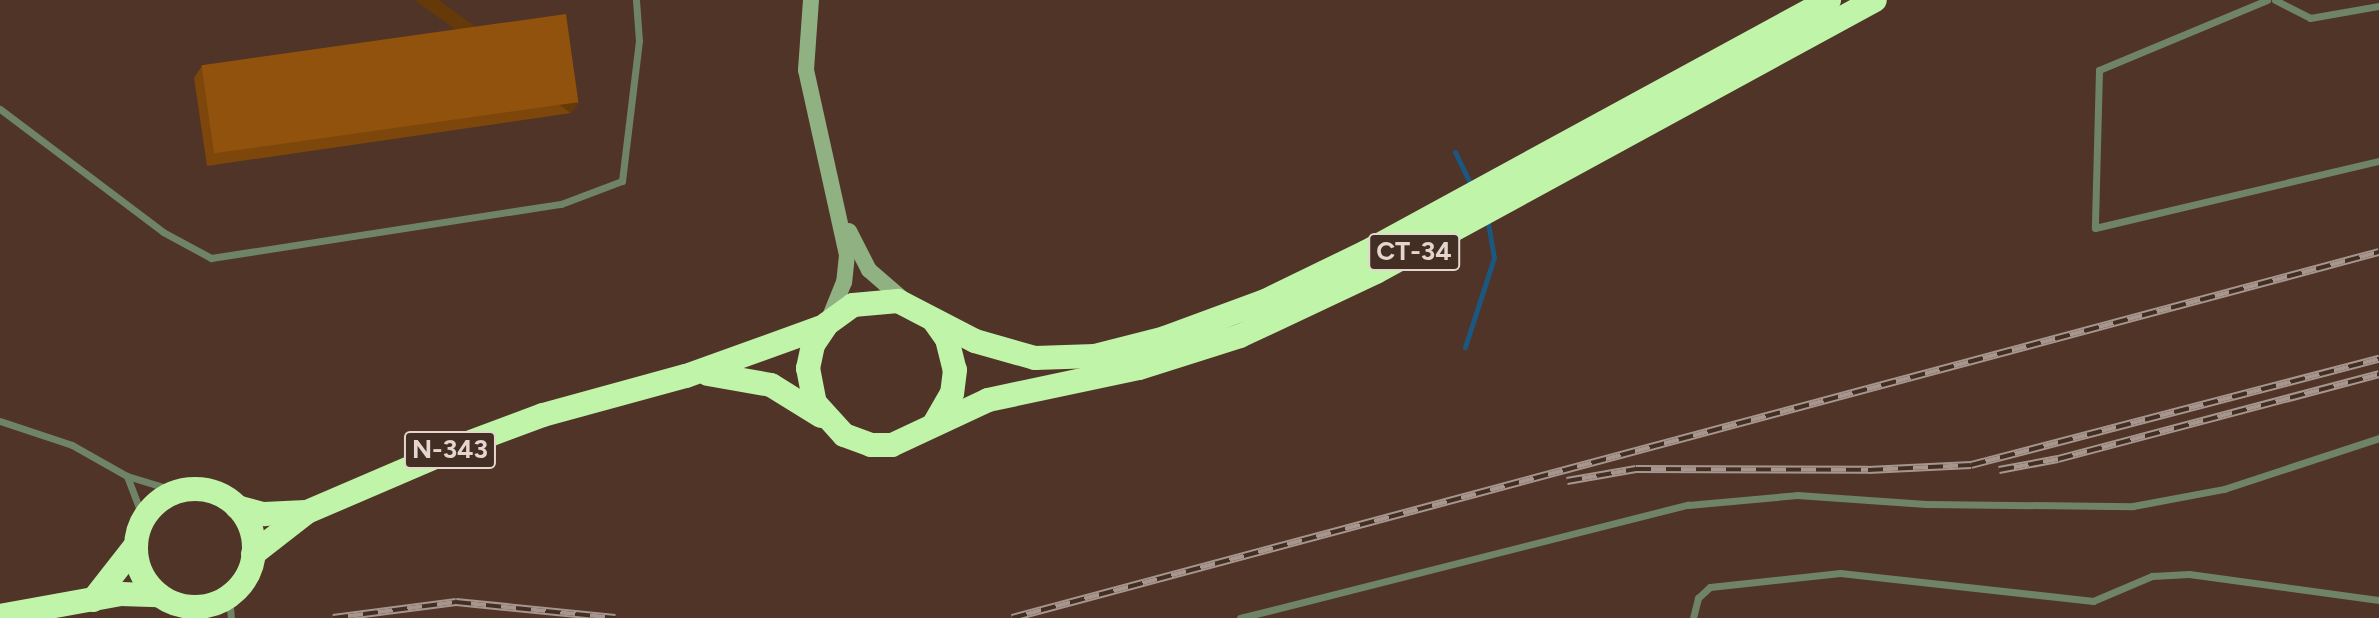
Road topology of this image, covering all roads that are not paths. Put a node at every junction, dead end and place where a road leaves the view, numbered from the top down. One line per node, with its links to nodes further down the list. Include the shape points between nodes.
1 (636, 0): 8 (lane, via 639,41 622,181 561,204 211,258 163,232)
2 (811, 0): 10 (main road, via 806,70 817,137)
3 (1829, 0): 11 (highway, CT-34, via 1366,252 1197,328 1095,356 1055,360 994,349)
4 (1875, 0): 16 (highway, CT-34, via 1408,255 1274,322 1139,368 988,400)
5 (2267, 0): 9 (lane, via 2099,70 2095,228)
6 (2275, 0): 7 (lane, via 2310,18)
7 (2379, 6)
8 (0, 109)
9 (2379, 161)
10 (837, 200): 11 (main road, via 869,270); 12 (main road, via 847,269)
11 (922, 312): 12 (highway, CT-34, via 888,299 865,301); 16 (highway, via 947,339 955,370 947,406)
12 (826, 325): 13 (highway, N-343); 15 (highway, via 810,356 809,380 815,403)
13 (686, 376): 15 (highway, N-343, via 734,375 771,385); 21 (highway, N-343, via 543,415)
14 (0, 421): 18 (lane, via 72,445)
15 (834, 428): 16 (highway, CT-34, via 861,443 881,446)
16 (924, 432)
17 (2379, 438): 31 (lane, via 2224,489 2133,506 1926,504 1797,495 1688,505)
18 (127, 476): 19 (lane); 22 (lane)
19 (176, 491): 20 (highway, N-343, via 219,494); 22 (highway)
20 (237, 507): 21 (highway, N-343, via 264,514); 24 (highway, via 249,525)
21 (307, 512): 24 (highway, N-343)
22 (143, 518): 23 (highway)
23 (136, 545): 25 (highway, via 142,576); 26 (highway)
24 (253, 554): 28 (highway, N-343)
25 (159, 595): 26 (highway, N-343); 29 (highway, N-343)
26 (93, 600): 30 (highway, N-343)
27 (2379, 600): 32 (lane, via 2189,574 2152,576 2093,601 2078,601 1840,573 1710,587 1698,598)
28 (230, 607): 29 (highway, N-343, via 214,604)
29 (191, 612)
30 (0, 616)
31 (1240, 618)
32 (1693, 618)

